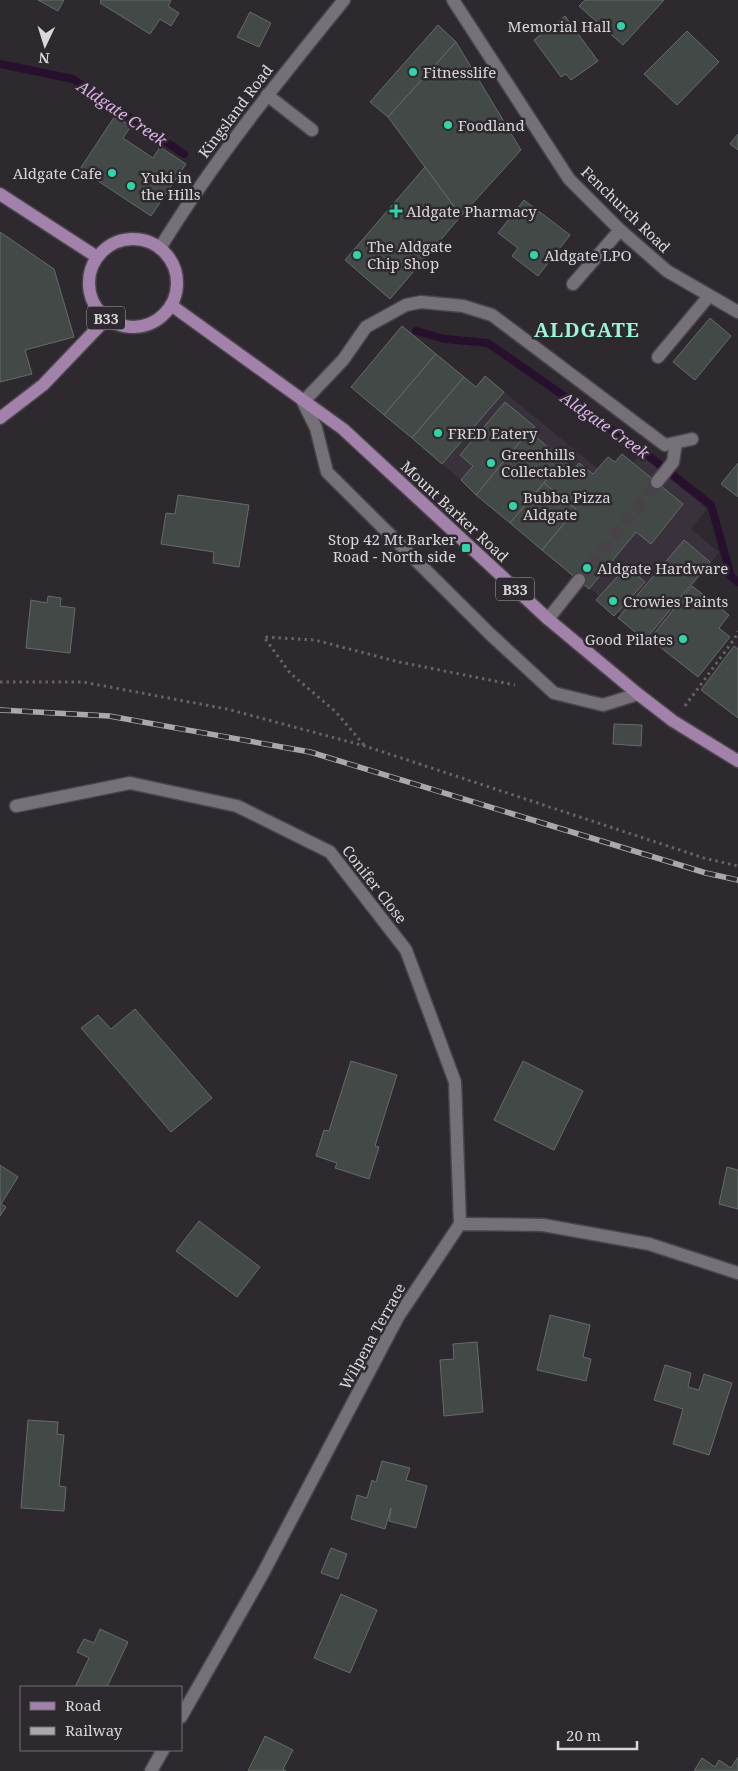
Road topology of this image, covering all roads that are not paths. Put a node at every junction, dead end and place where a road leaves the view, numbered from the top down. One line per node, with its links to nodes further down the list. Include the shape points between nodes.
1 (344, 0): 3 (street, Kingsland Road)
2 (453, 0): 6 (street, Fenchurch Road, via 569,179)
3 (267, 95): 4 (street); 7 (street, Kingsland Road, via 194,193)
4 (312, 130)
5 (0, 194): 8 (main road)
6 (620, 230): 9 (street); 10 (street, Fenchurch Road, via 667,271)
7 (160, 248): 8 (main road, via 139,239 127,239 106,247); 11 (main road, via 173,265 176,275 177,285)
8 (97, 257): 13 (main road, B33, via 90,269 88,283 97,309)
9 (573, 284)
10 (710, 296): 12 (street, Fenchurch Road); 14 (street)
11 (171, 305): 13 (main road, B33, via 149,324 134,327 120,325); 15 (main road, Mount Barker Road / B33)
12 (738, 312)
13 (107, 318): 16 (main road, via 43,384)
14 (658, 356)
15 (303, 402): 18 (street, via 343,360 366,327 406,305 421,302 463,306 492,315 665,444); 21 (main road, Mount Barker Road / B33, via 343,429); 22 (street, via 316,428 327,472 554,693 603,704)
16 (0, 418)
17 (692, 439): 18 (street)
18 (676, 443): 19 (street, via 673,462)
19 (657, 482)
20 (579, 580): 21 (street)
21 (548, 619): 22 (main road, Mount Barker Road / B33)
22 (638, 694): 23 (main road, Mount Barker Road / B33, via 673,721)
23 (738, 761)
24 (16, 806): 25 (street, Conifer Close, via 130,783 237,806 330,852 406,950 455,1082)
25 (460, 1224): 26 (street, via 543,1226 648,1244); 27 (street, Wilpena Terrace, via 398,1317 262,1575)
26 (738, 1273)
27 (182, 1715)
28 (162, 1751): 29 (street)
29 (151, 1771)

